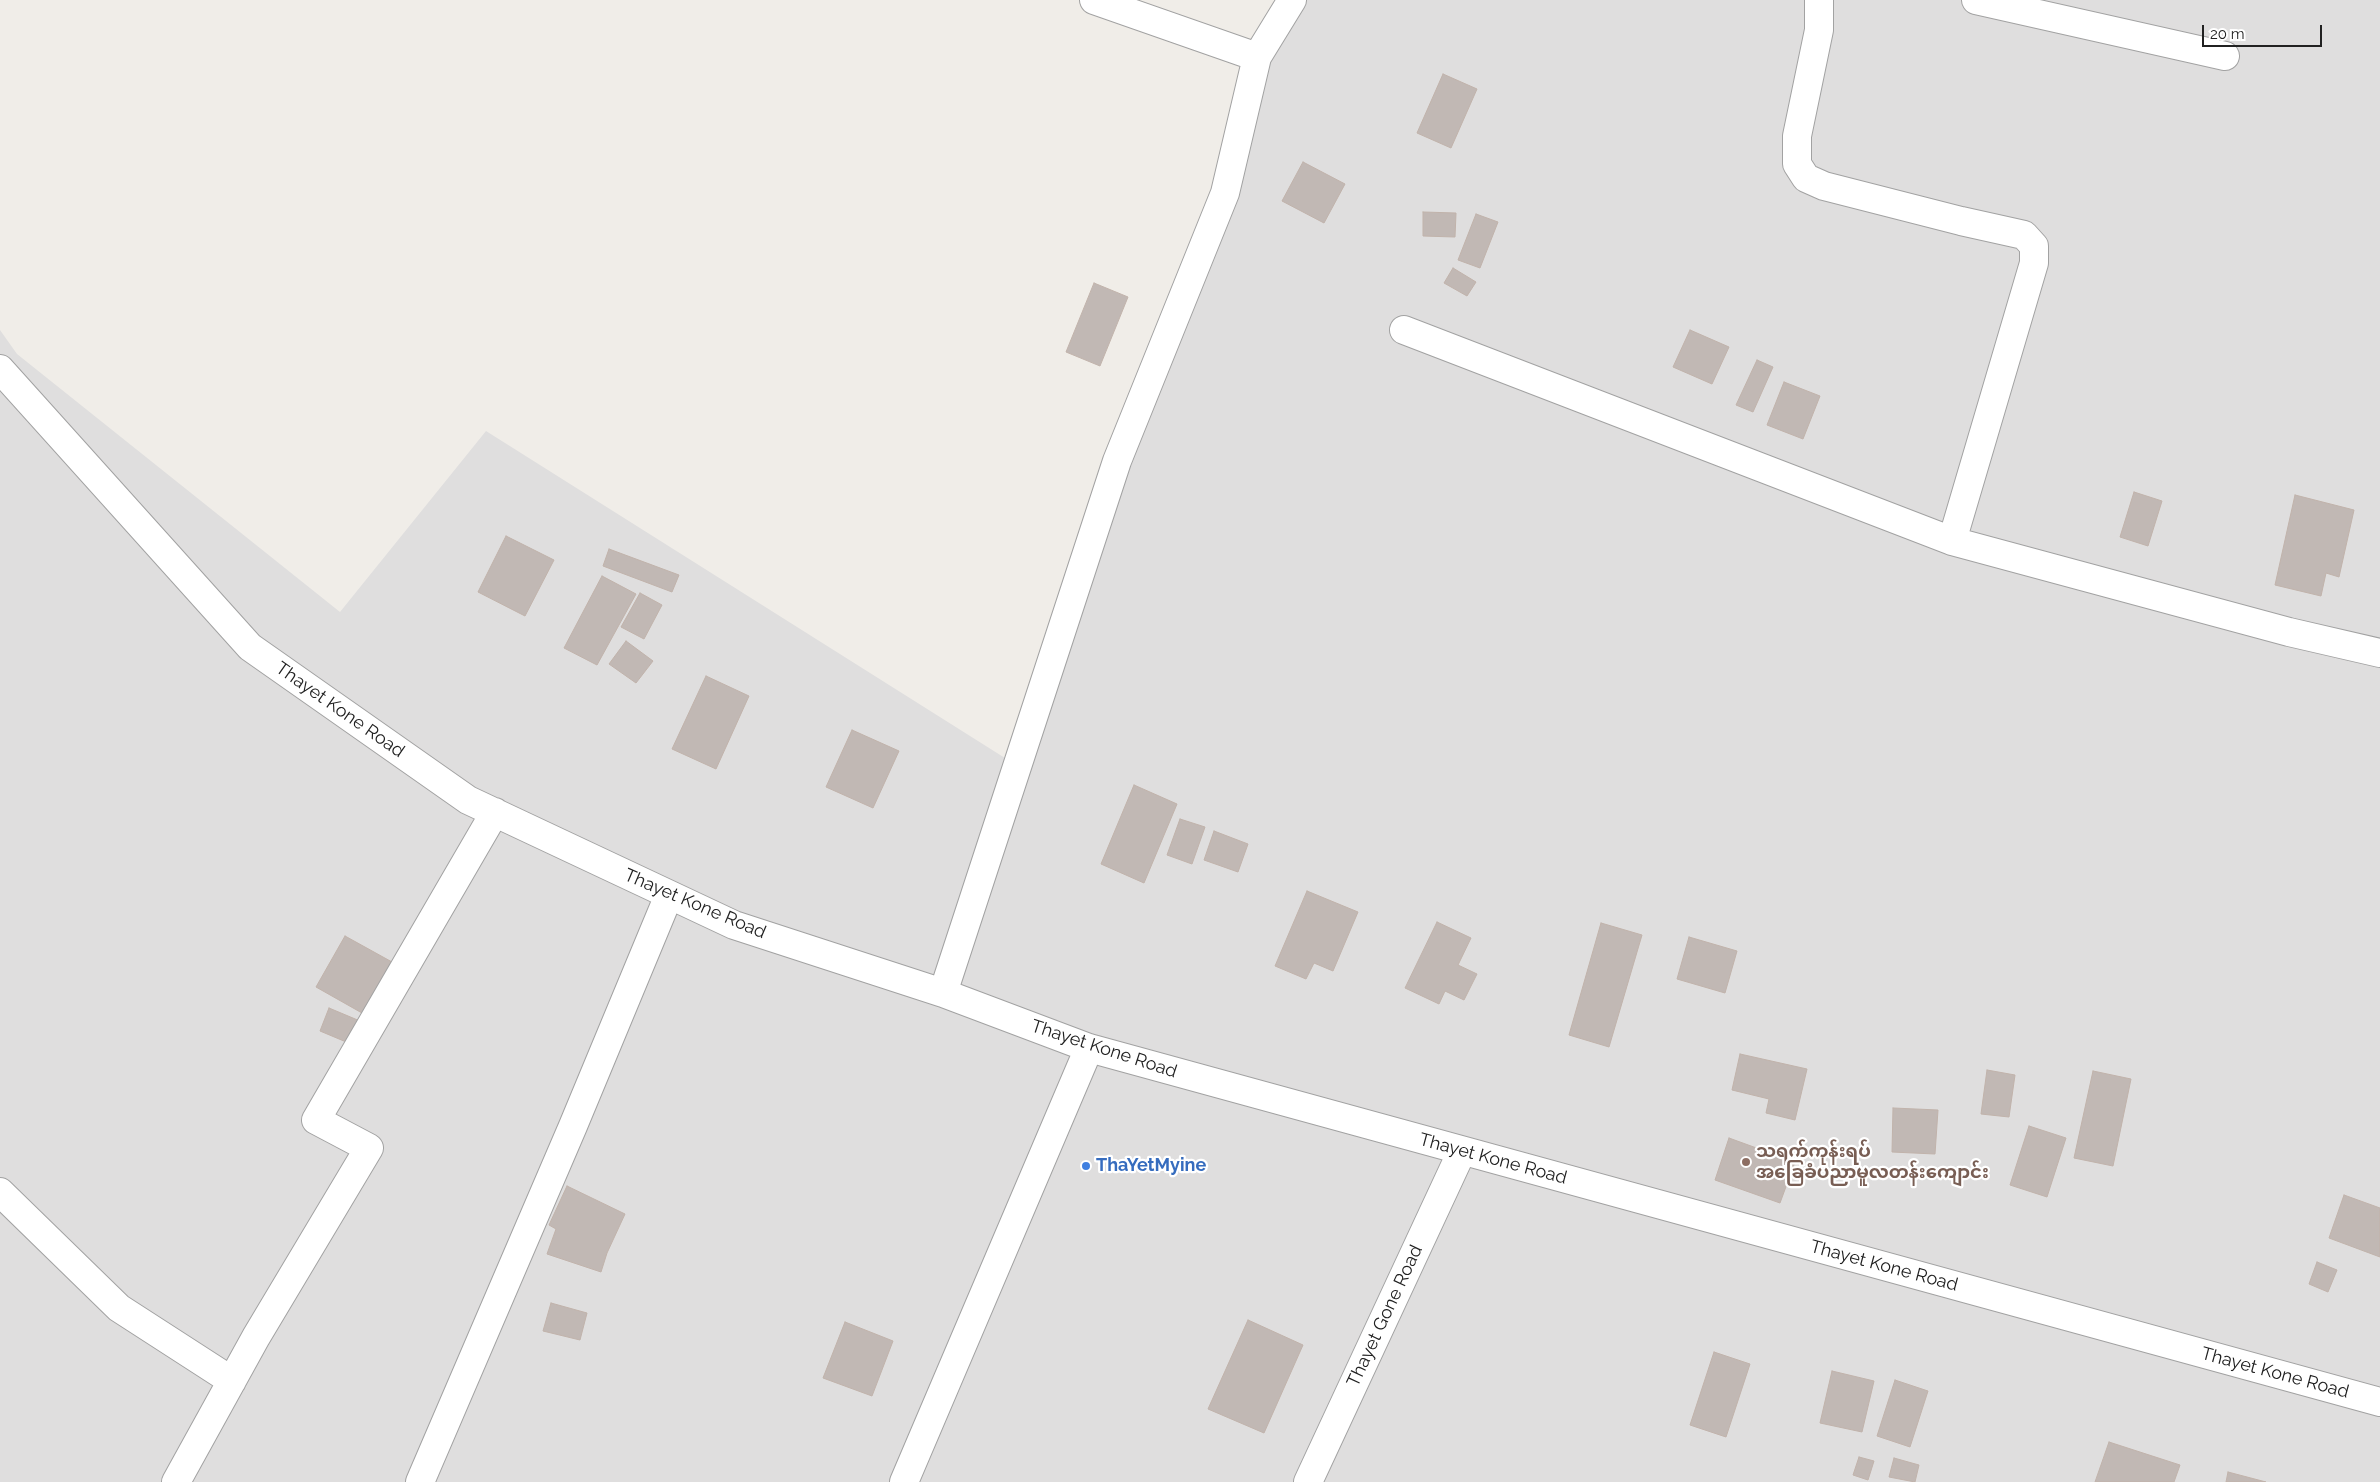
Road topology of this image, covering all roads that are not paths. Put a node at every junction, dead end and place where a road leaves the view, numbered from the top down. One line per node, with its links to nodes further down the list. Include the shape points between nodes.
1 (1094, 0): 6 (street)
2 (1292, 0): 6 (street)
3 (1819, 0): 9 (street, via 1819,30 1797,136 1797,164 1806,178 1824,186 2024,235 2034,246 2034,263)
4 (1976, 0): 5 (street)
5 (2225, 56)
6 (1257, 57): 13 (street, via 1225,194 1117,461)
7 (1404, 330): 9 (street)
8 (0, 369): 11 (street, Thayet Kone Road, via 250,647 468,800)
9 (1952, 541): 10 (street, via 2289,632)
10 (2380, 653)
11 (495, 812): 12 (street, Thayet Kone Road); 17 (street, via 316,1120 369,1148)
12 (669, 895): 13 (street, Thayet Kone Road, via 734,925); 20 (street)
13 (943, 993): 14 (street, Thayet Kone Road)
14 (1089, 1048): 15 (street, Thayet Kone Road); 21 (street)
15 (1462, 1151): 18 (street, Thayet Kone Road); 22 (street, Thayet Gone Road)
16 (0, 1192): 17 (street, via 119,1308)
17 (232, 1381): 19 (street)
18 (2380, 1402)
19 (176, 1482)
20 (420, 1482)
21 (904, 1482)
22 (1308, 1482)

